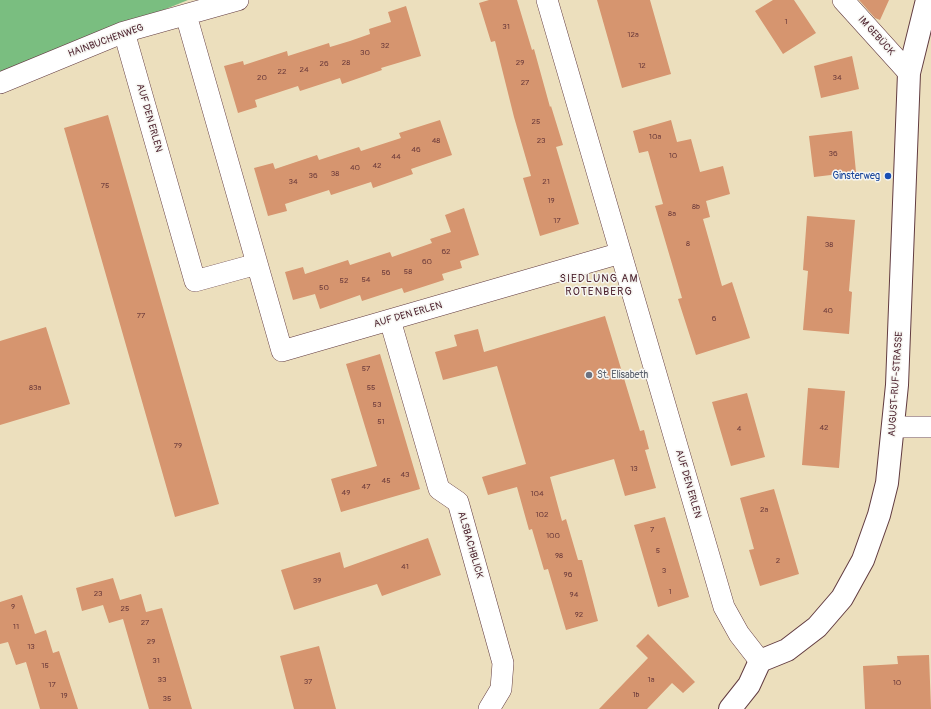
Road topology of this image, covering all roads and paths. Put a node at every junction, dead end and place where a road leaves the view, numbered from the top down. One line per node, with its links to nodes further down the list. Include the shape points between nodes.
1 (238, 0): 5 (street, HAINBUCHENWEG)
2 (547, 0): 9 (street, AUF DEN ERLEN)
3 (842, 0): 7 (street, IM GEBÜCK)
4 (927, 0): 7 (street, AUGUST-RUF-STRASSE)
5 (186, 15): 6 (street, HAINBUCHENWEG); 10 (street, AUF DEN ERLEN)
6 (124, 32): 8 (street, HAINBUCHENWEG); 10 (street, AUF DEN ERLEN, via 195,281)
7 (909, 73): 12 (street, AUGUST-RUF-STRASSE)
8 (0, 83)
9 (621, 253): 11 (street, AUF DEN ERLEN); 14 (street, AUF DEN ERLEN, via 724,607 739,634)
10 (257, 264): 11 (street, AUF DEN ERLEN, via 282,351)
11 (390, 320): 15 (street, ALSBACHBLICK, via 439,489 458,502 503,663 501,689)
12 (894, 427): 13 (street); 14 (street, AUGUST-RUF-STRASSE, via 880,515 863,560 842,598 817,627 787,650)
13 (931, 427)
14 (760, 661): 16 (street, via 749,685)
15 (489, 709)
16 (730, 709)

